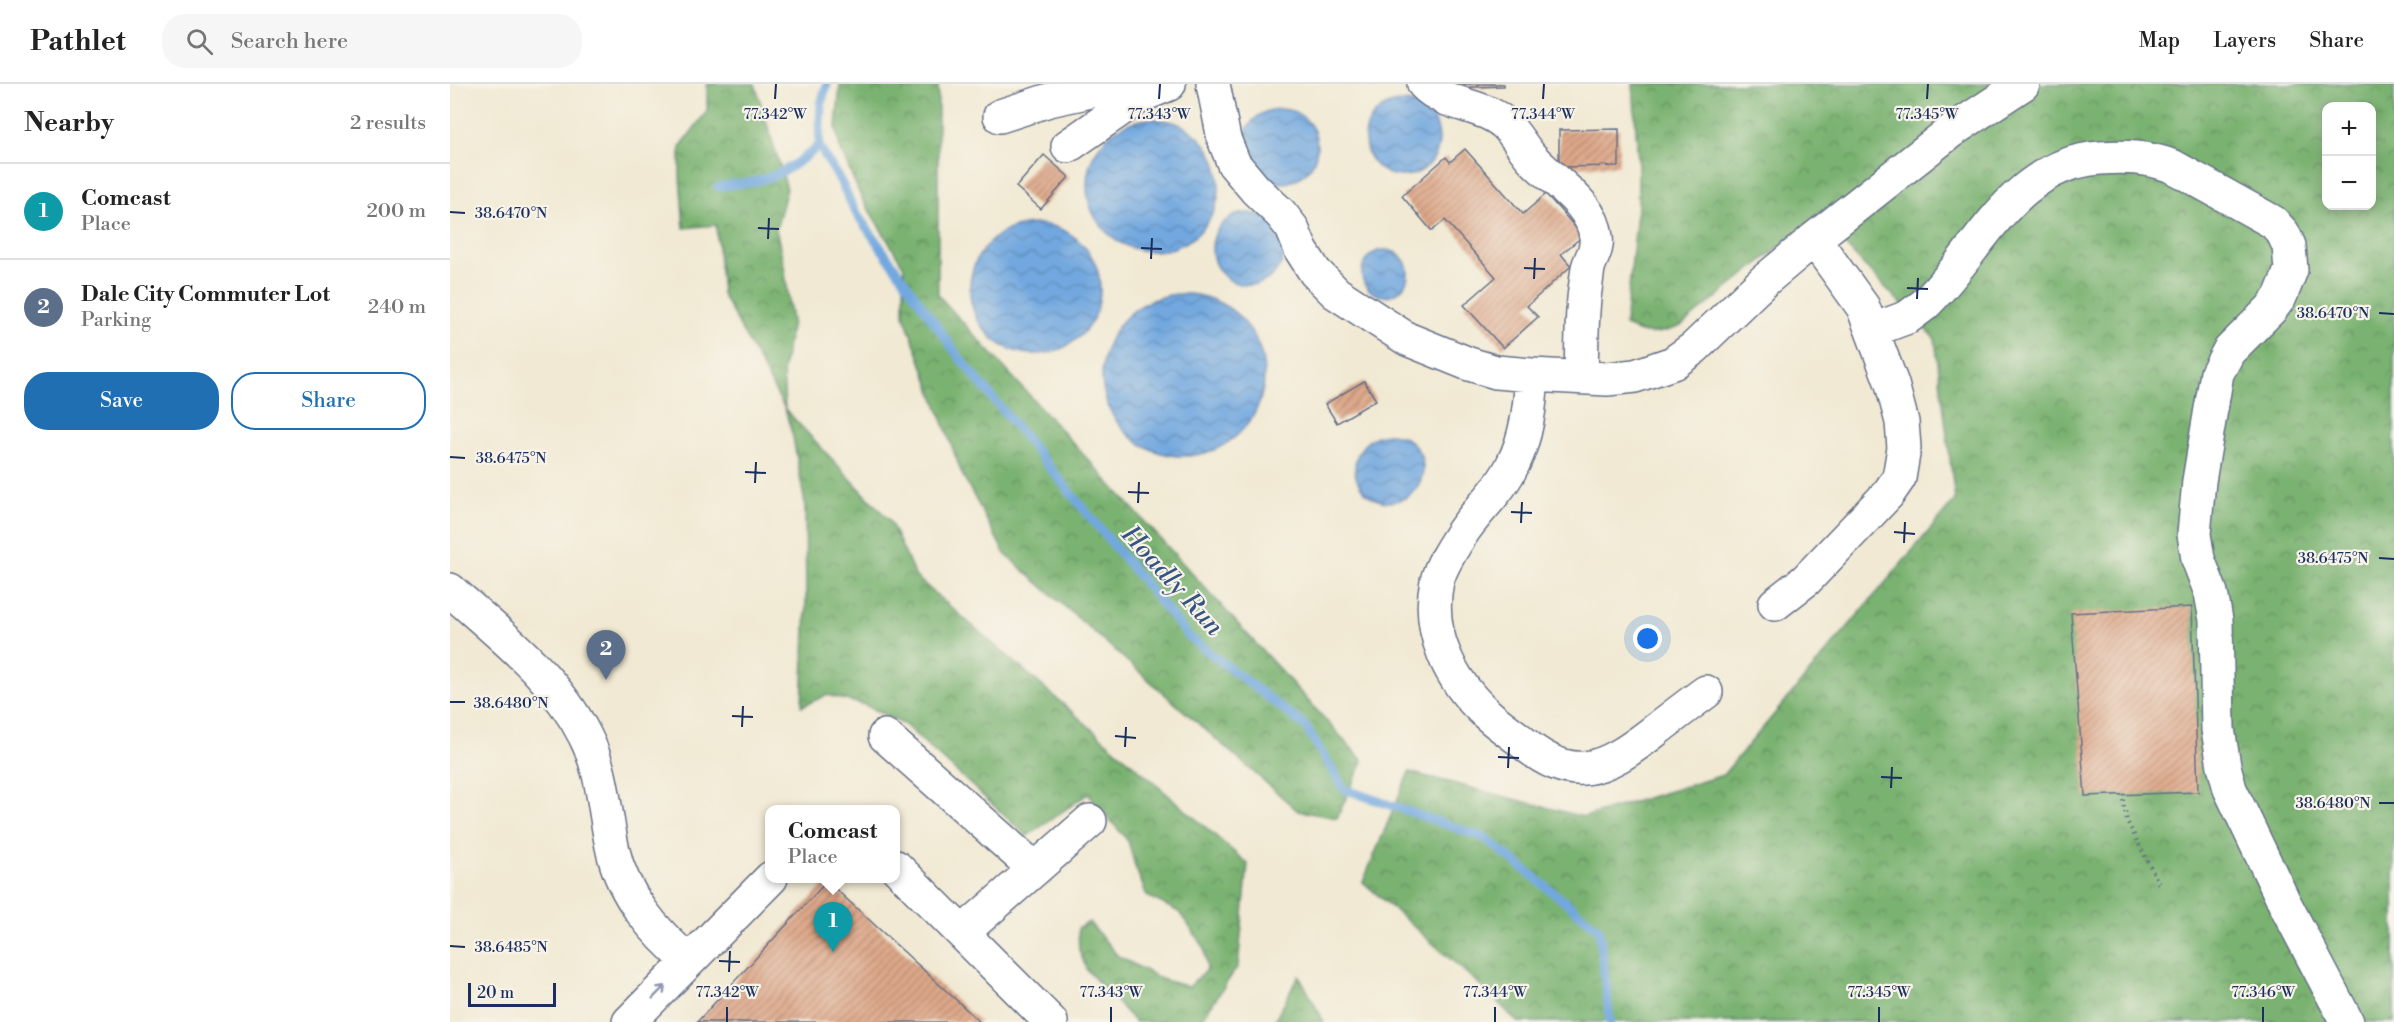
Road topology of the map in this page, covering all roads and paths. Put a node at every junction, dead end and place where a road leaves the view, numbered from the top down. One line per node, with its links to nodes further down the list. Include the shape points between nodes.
1 (1123, 84): 6 (lane, via 1049,100)
2 (1169, 84): 7 (lane, via 1140,96)
3 (1213, 84): 10 (lane, via 1224,139 1234,164 1281,214 1315,272 1336,293 1407,339 1440,353 1496,372)
4 (1424, 84): 11 (lane, via 1443,98 1474,108 1506,125 1591,221 1596,253 1584,292)
5 (2023, 84): 8 (lane, via 1950,132)
6 (1000, 116)
7 (1068, 146)
8 (1814, 239): 9 (lane, via 1863,307); 11 (lane, via 1673,363 1635,376)
9 (1873, 330): 13 (lane, via 1902,422 1905,448 1899,478 1806,580); 26 (lane, via 1908,317 1923,305 2024,189 2068,163 2118,156 2159,161 2255,211 2283,232 2291,256 2287,283 2271,309 2229,351 2217,373 2194,534 2217,620 2218,729 2230,789)
10 (1532, 375): 11 (lane); 14 (lane, via 1529,415 1514,464 1464,531 1437,580 1438,642 1449,667 1487,714 1532,751 1572,768 1596,768 1622,757)
11 (1581, 377)
12 (450, 590): 23 (lane, via 538,670 569,706 600,774 618,868 646,918)
13 (1775, 604)
14 (1706, 692)
15 (885, 736): 18 (lane)
16 (2122, 794): 21 (path, via 2127,821)
17 (1090, 821): 18 (lane)
18 (1035, 869): 22 (lane)
19 (900, 871): 22 (lane)
20 (767, 883): 23 (lane)
21 (2159, 884)
22 (962, 933): 25 (lane)
23 (689, 961): 24 (lane, one-way to 23)
24 (629, 1022)
25 (1051, 1022)
26 (2347, 1022)

